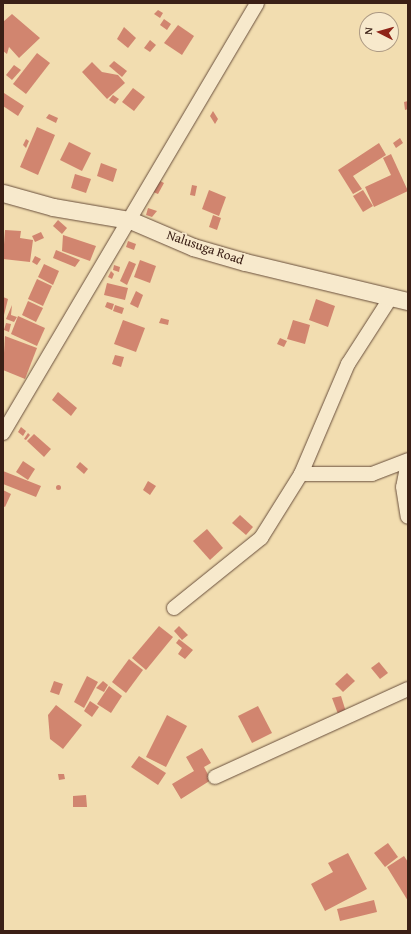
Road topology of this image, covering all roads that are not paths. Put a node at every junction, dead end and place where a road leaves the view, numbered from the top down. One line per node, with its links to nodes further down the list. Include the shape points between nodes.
1 (257, 3): 3 (street)
2 (3, 193): 3 (street, Nalusuga Road, via 53,207)
3 (130, 220): 4 (street, Nalusuga Road, via 193,247); 6 (street)
4 (391, 297): 5 (street, Nalusuga Road); 8 (street, via 348,364)
5 (408, 301)
6 (3, 433)
7 (408, 461): 8 (street, via 372,474); 9 (street, via 403,487)
8 (301, 474): 10 (street, via 261,538)
9 (408, 517)
10 (174, 608)
11 (408, 689): 12 (street)
12 (215, 777)

